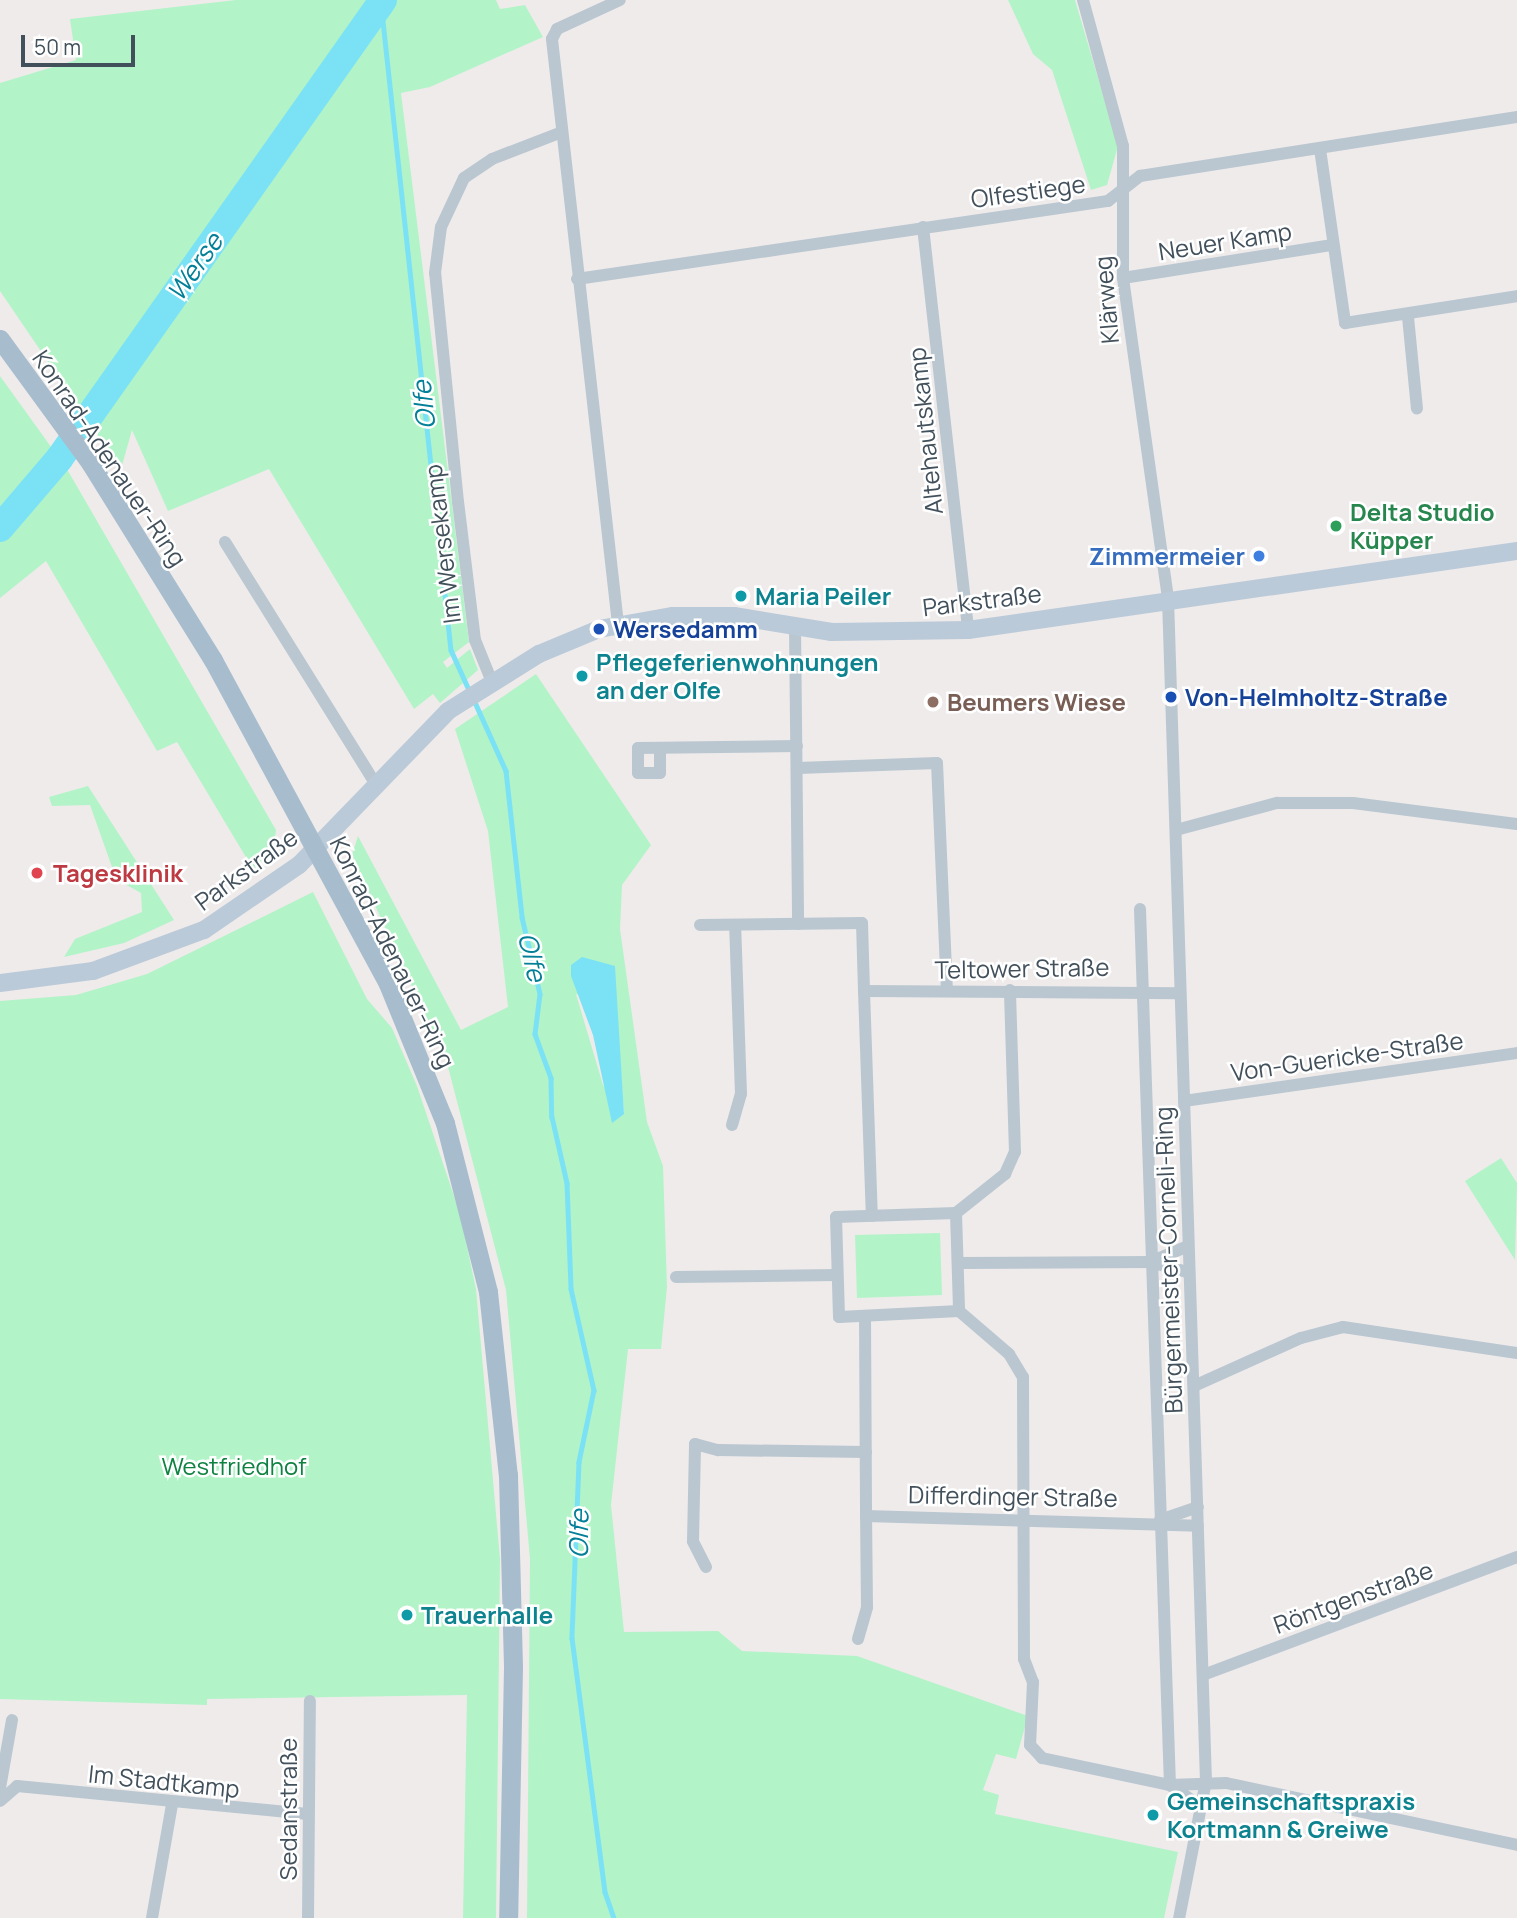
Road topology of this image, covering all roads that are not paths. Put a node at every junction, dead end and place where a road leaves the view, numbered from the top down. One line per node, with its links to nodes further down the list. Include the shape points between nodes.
1 (620, 0): 4 (street, via 557,29 552,39)
2 (1083, 0): 6 (street, Klärweg, via 1123,146)
3 (1517, 117): 5 (street, Olfestiege)
4 (562, 132): 10 (street); 21 (street, Im Wersekamp, via 492,159 464,178 440,227 435,273)
5 (1320, 149): 6 (street, Olfestiege, via 1140,176); 8 (street)
6 (1125, 186): 7 (street, Olfestiege, via 1108,201); 9 (street, Klärweg)
7 (923, 228): 10 (street, Olfestiege); 20 (street, Altehautskamp)
8 (1332, 245): 9 (street, Neuer Kamp); 12 (street, via 1345,323)
9 (1123, 278): 17 (street, Klärweg)
10 (577, 279): 18 (street)
11 (1517, 296): 12 (street, via 1431,306)
12 (1408, 317): 14 (street)
13 (0, 340): 28 (main road, Konrad-Adenauer-Ring, via 91,464 213,660)
14 (1417, 409)
15 (225, 542): 25 (street)
16 (1517, 551): 17 (street, Parkstraße)
17 (1168, 599): 20 (street, Parkstraße); 27 (street, Bürgermeister-Corneli-Ring)
18 (618, 624): 19 (street, Parkstraße, via 734,616); 21 (street, Parkstraße, via 548,650)
19 (795, 626): 20 (street, Parkstraße, via 900,634); 22 (street)
20 (968, 630)
21 (478, 691): 25 (street, Parkstraße)
22 (797, 746): 23 (street); 24 (street)
23 (660, 748)
24 (797, 768): 30 (street); 35 (street, via 937,763)
25 (375, 783): 28 (street, Parkstraße)
26 (1517, 824): 27 (street, via 1353,803 1277,803)
27 (1176, 830): 38 (street, Bürgermeister-Corneli-Ring)
28 (316, 848): 33 (street, Parkstraße, via 204,930 93,971); 76 (main road, Konrad-Adenauer-Ring, via 422,1057 461,1180 488,1292 512,1561)
29 (1140, 909): 34 (street, Bürgermeister-Corneli-Ring)
30 (798, 924): 32 (street); 37 (street, via 862,923)
31 (700, 925): 32 (street)
32 (736, 925): 41 (street, via 741,1094)
33 (0, 983)
34 (1141, 988): 36 (street, Teltower Straße); 38 (street, Teltower Straße); 46 (street, Bürgermeister-Corneli-Ring)
35 (947, 990): 36 (street, Teltower Straße); 37 (street, Teltower Straße)
36 (1010, 990): 42 (street, via 1016,1152 1005,1174)
37 (864, 991): 43 (street)
38 (1180, 993): 40 (street, Bürgermeister-Corneli-Ring)
39 (1517, 1053): 40 (street, Von-Guericke-Straße)
40 (1184, 1101): 44 (street, Bürgermeister-Corneli-Ring)
41 (732, 1125)
42 (956, 1213): 43 (street); 45 (street)
43 (872, 1216): 48 (street, via 836,1217)
44 (1188, 1246): 46 (street); 47 (street, Bürgermeister-Corneli-Ring)
45 (958, 1262): 46 (street); 50 (street)
46 (1150, 1262): 47 (street); 58 (street, Bürgermeister-Corneli-Ring)
47 (1188, 1272): 53 (street, Bürgermeister-Corneli-Ring)
48 (837, 1275): 49 (street); 51 (street, via 839,1317)
49 (676, 1277)
50 (959, 1311): 51 (street); 57 (street, via 1009,1354 1023,1377)
51 (865, 1316): 54 (street)
52 (1517, 1353): 53 (street, via 1343,1327 1301,1338)
53 (1195, 1386): 55 (street, Bürgermeister-Corneli-Ring)
54 (866, 1452): 56 (street); 61 (street, via 718,1450 695,1444 693,1541)
55 (1198, 1507): 58 (street, Differdinger Straße); 59 (street, Bürgermeister-Corneli-Ring)
56 (866, 1516): 57 (street, Differdinger Straße); 62 (street, via 867,1607)
57 (1025, 1516): 58 (street, Differdinger Straße); 67 (street, via 1031,1745 1042,1758)
58 (1160, 1520): 59 (street, Differdinger Straße); 67 (street, Bürgermeister-Corneli-Ring)
59 (1198, 1525): 63 (street, Bürgermeister-Corneli-Ring)
60 (1517, 1558): 63 (street, Röntgenstraße)
61 (706, 1567)
62 (858, 1639)
63 (1203, 1675): 66 (street, Bürgermeister-Corneli-Ring)
64 (310, 1701): 72 (street, Sedanstraße)
65 (12, 1720): 68 (street)
66 (1206, 1781): 67 (street); 71 (street, Bürgermeister-Corneli-Ring); 73 (street)
67 (1170, 1785): 71 (street)
68 (0, 1788)
69 (0, 1801): 70 (street, Im Stadtkamp, via 17,1786)
70 (172, 1805): 72 (street, Im Stadtkamp); 74 (street)
71 (1202, 1807): 77 (street, Bürgermeister-Corneli-Ring)
72 (308, 1814): 75 (street, Sedanstraße)
73 (1517, 1845)
74 (152, 1918)
75 (308, 1918)
76 (508, 1918)
77 (1179, 1918)

